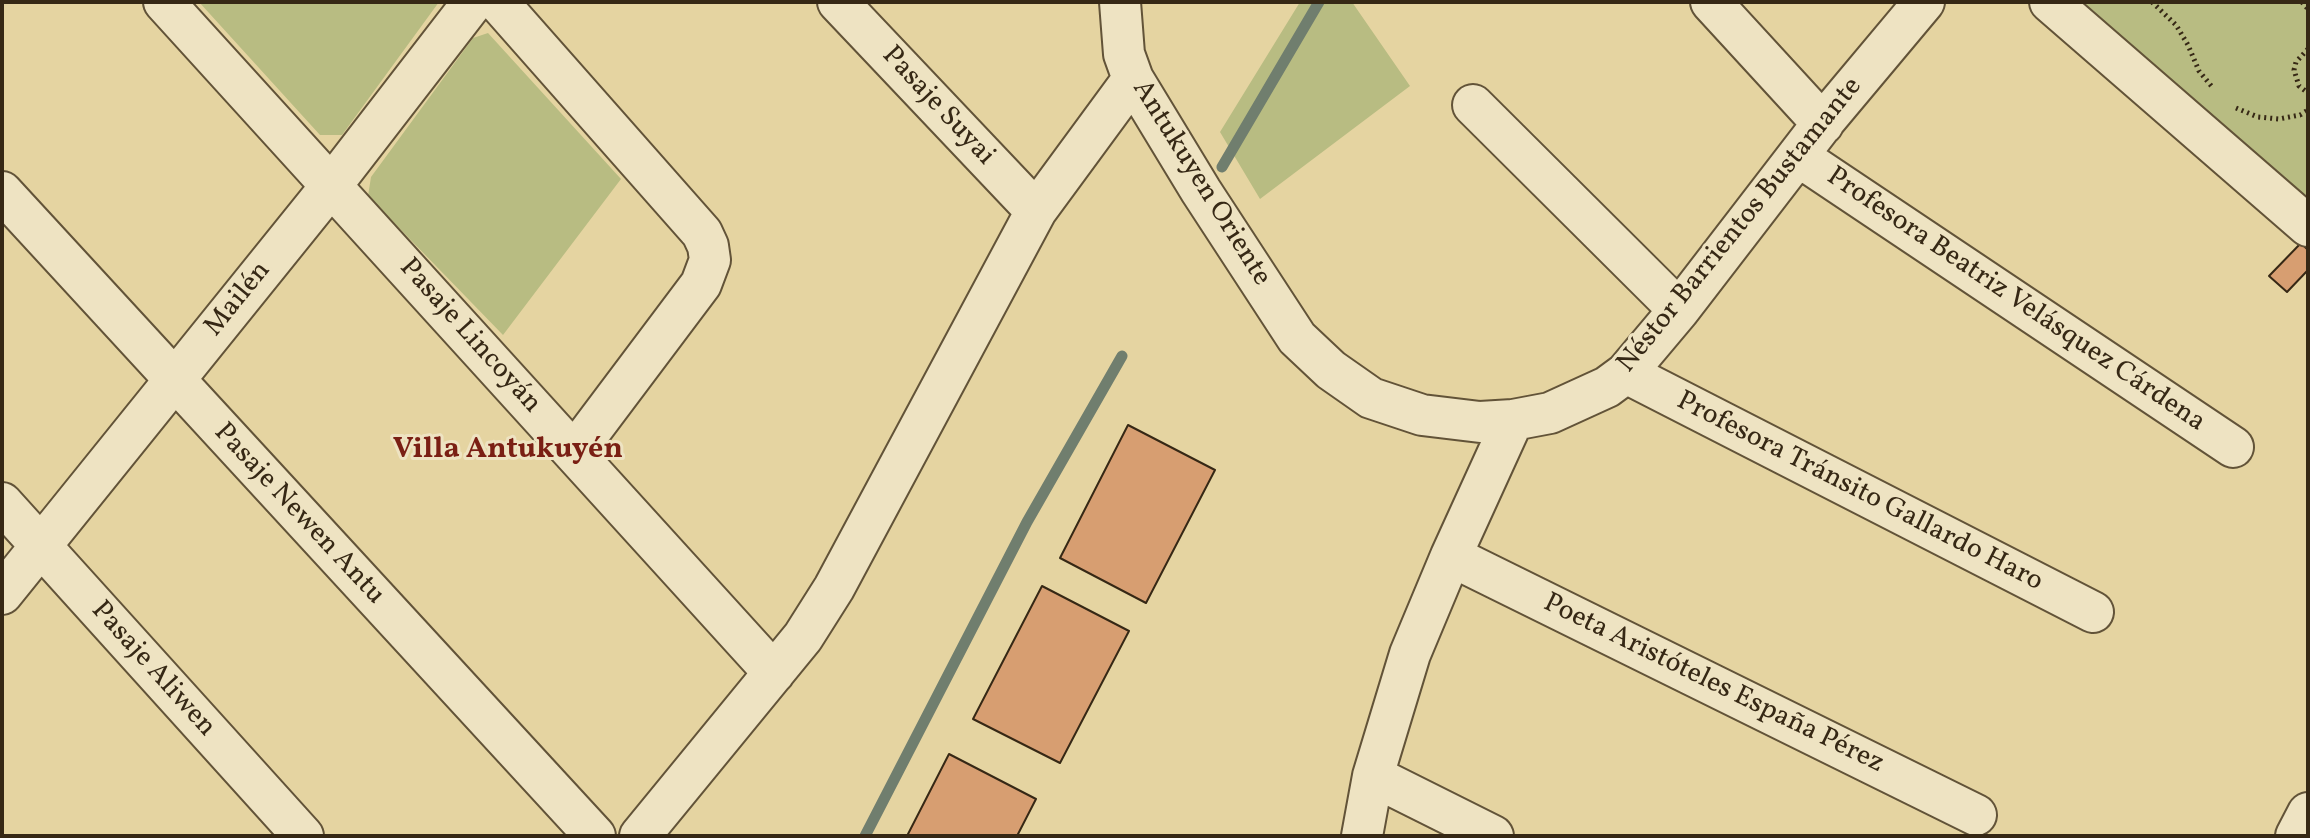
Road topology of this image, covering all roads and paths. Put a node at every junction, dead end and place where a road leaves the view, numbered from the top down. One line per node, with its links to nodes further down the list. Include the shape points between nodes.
1 (164, 2): 21 (street, Pasaje Lincoyán)
2 (473, 2): 21 (street, Mailén)
3 (498, 2): 31 (street, via 708,246 710,260 701,284)
4 (838, 2): 23 (street, Pasaje Suyai)
5 (1120, 2): 13 (street, Antukuyen Oriente, via 1124,54)
6 (1711, 2): 19 (street)
7 (1924, 2): 19 (street, Néstor Barrientos Bustamante)
8 (2050, 2): 24 (street)
9 (2152, 2): 14 (path, via 2176,25)
10 (2302, 2): 11 (path)
11 (2308, 9)
12 (2308, 49): 15 (path, via 2294,70 2299,86)
13 (1133, 79): 23 (street); 26 (street, Antukuyen Oriente, via 1297,338)
14 (2213, 88)
15 (2308, 93)
16 (2225, 98): 18 (path, via 2258,117 2279,119)
17 (1473, 105): 25 (street)
18 (2308, 110)
19 (1823, 124): 20 (street, Néstor Barrientos Bustamante)
20 (1798, 156): 25 (street, Néstor Barrientos Bustamante); 30 (street, Profesora Beatriz Velásquez Cárdena)
21 (331, 186): 28 (street, Mailén); 31 (street, Pasaje Lincoyán)
22 (2, 192): 28 (street, Pasaje Newen Antu)
23 (1036, 211): 37 (street, via 834,588)
24 (2308, 226)
25 (1679, 310): 27 (street, Néstor Barrientos Bustamante)
26 (1313, 353): 29 (street, Néstor Barrientos Bustamante, via 1371,398 1422,415)
27 (1626, 373): 29 (street, Néstor Barrientos Bustamante, via 1572,404); 36 (street, Profesora Tránsito Gallardo Haro)
28 (174, 381): 33 (street, Mailén); 43 (street, Pasaje Newen Antu)
29 (1513, 420): 34 (street)
30 (2233, 447)
31 (574, 453): 37 (street, Pasaje Lincoyán)
32 (2, 503): 33 (street, Pasaje Aliwen)
33 (40, 546): 35 (street, Mailén); 42 (street, Pasaje Aliwen)
34 (1451, 556): 38 (street, via 1410,654); 40 (street, Poeta Aristóteles España Pérez)
35 (2, 594)
36 (2093, 612)
37 (774, 673): 41 (street)
38 (1373, 776): 44 (street); 45 (street)
39 (2308, 813): 46 (street)
40 (1976, 815)
41 (654, 830)
42 (303, 836)
43 (595, 836)
44 (1362, 836)
45 (1493, 836)
46 (2296, 836)

